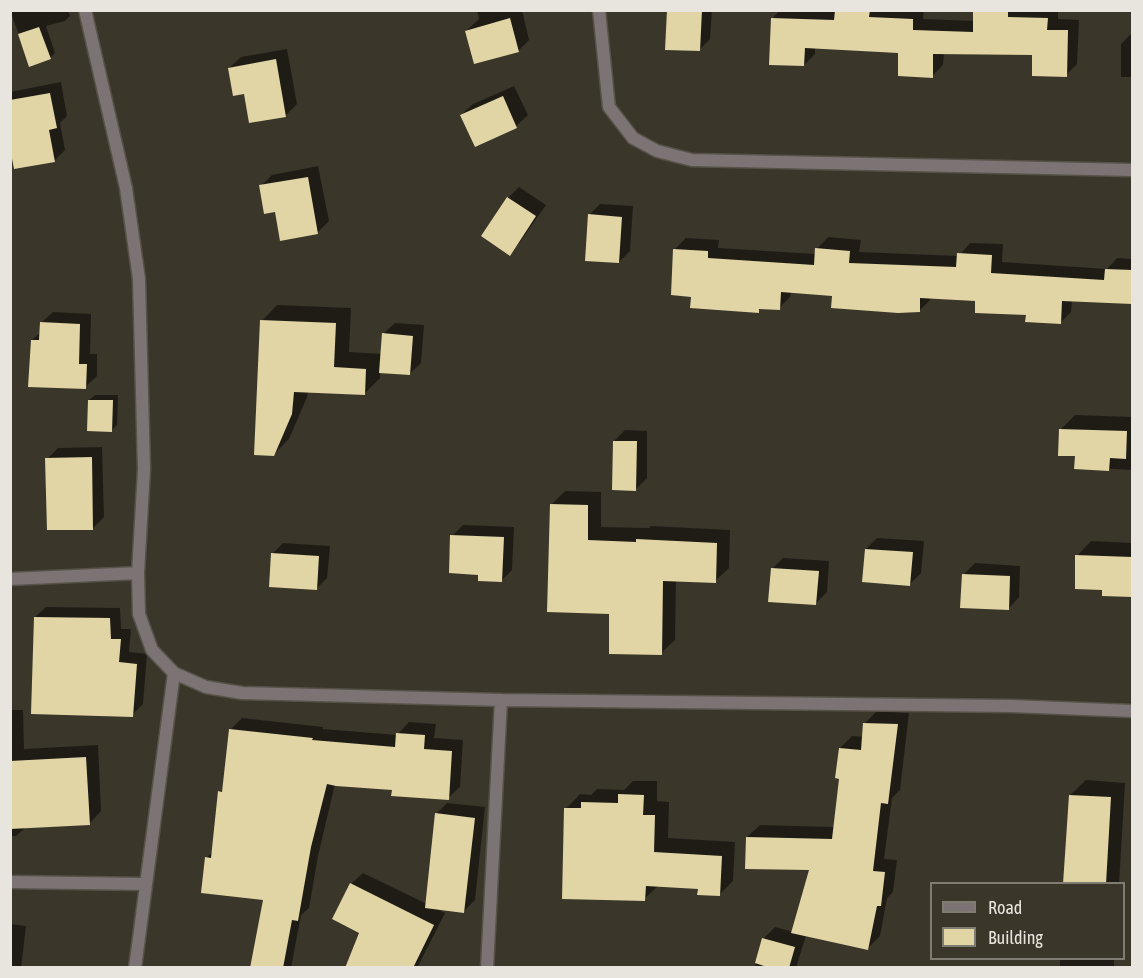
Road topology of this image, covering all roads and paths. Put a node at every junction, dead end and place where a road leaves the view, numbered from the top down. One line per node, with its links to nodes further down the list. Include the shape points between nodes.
1 (85, 10): 4 (street, via 126,188 139,279 144,470)
2 (599, 10): 3 (street, via 609,107 633,138 657,151 692,160)
3 (1132, 170)
4 (138, 573): 5 (street); 6 (street, via 139,614 152,650)
5 (10, 579)
6 (174, 673): 7 (street, via 206,687 242,693); 10 (street)
7 (501, 700): 8 (street); 12 (street)
8 (1132, 711)
9 (10, 882): 10 (street)
10 (146, 884): 11 (street)
11 (135, 968)
12 (487, 968)

